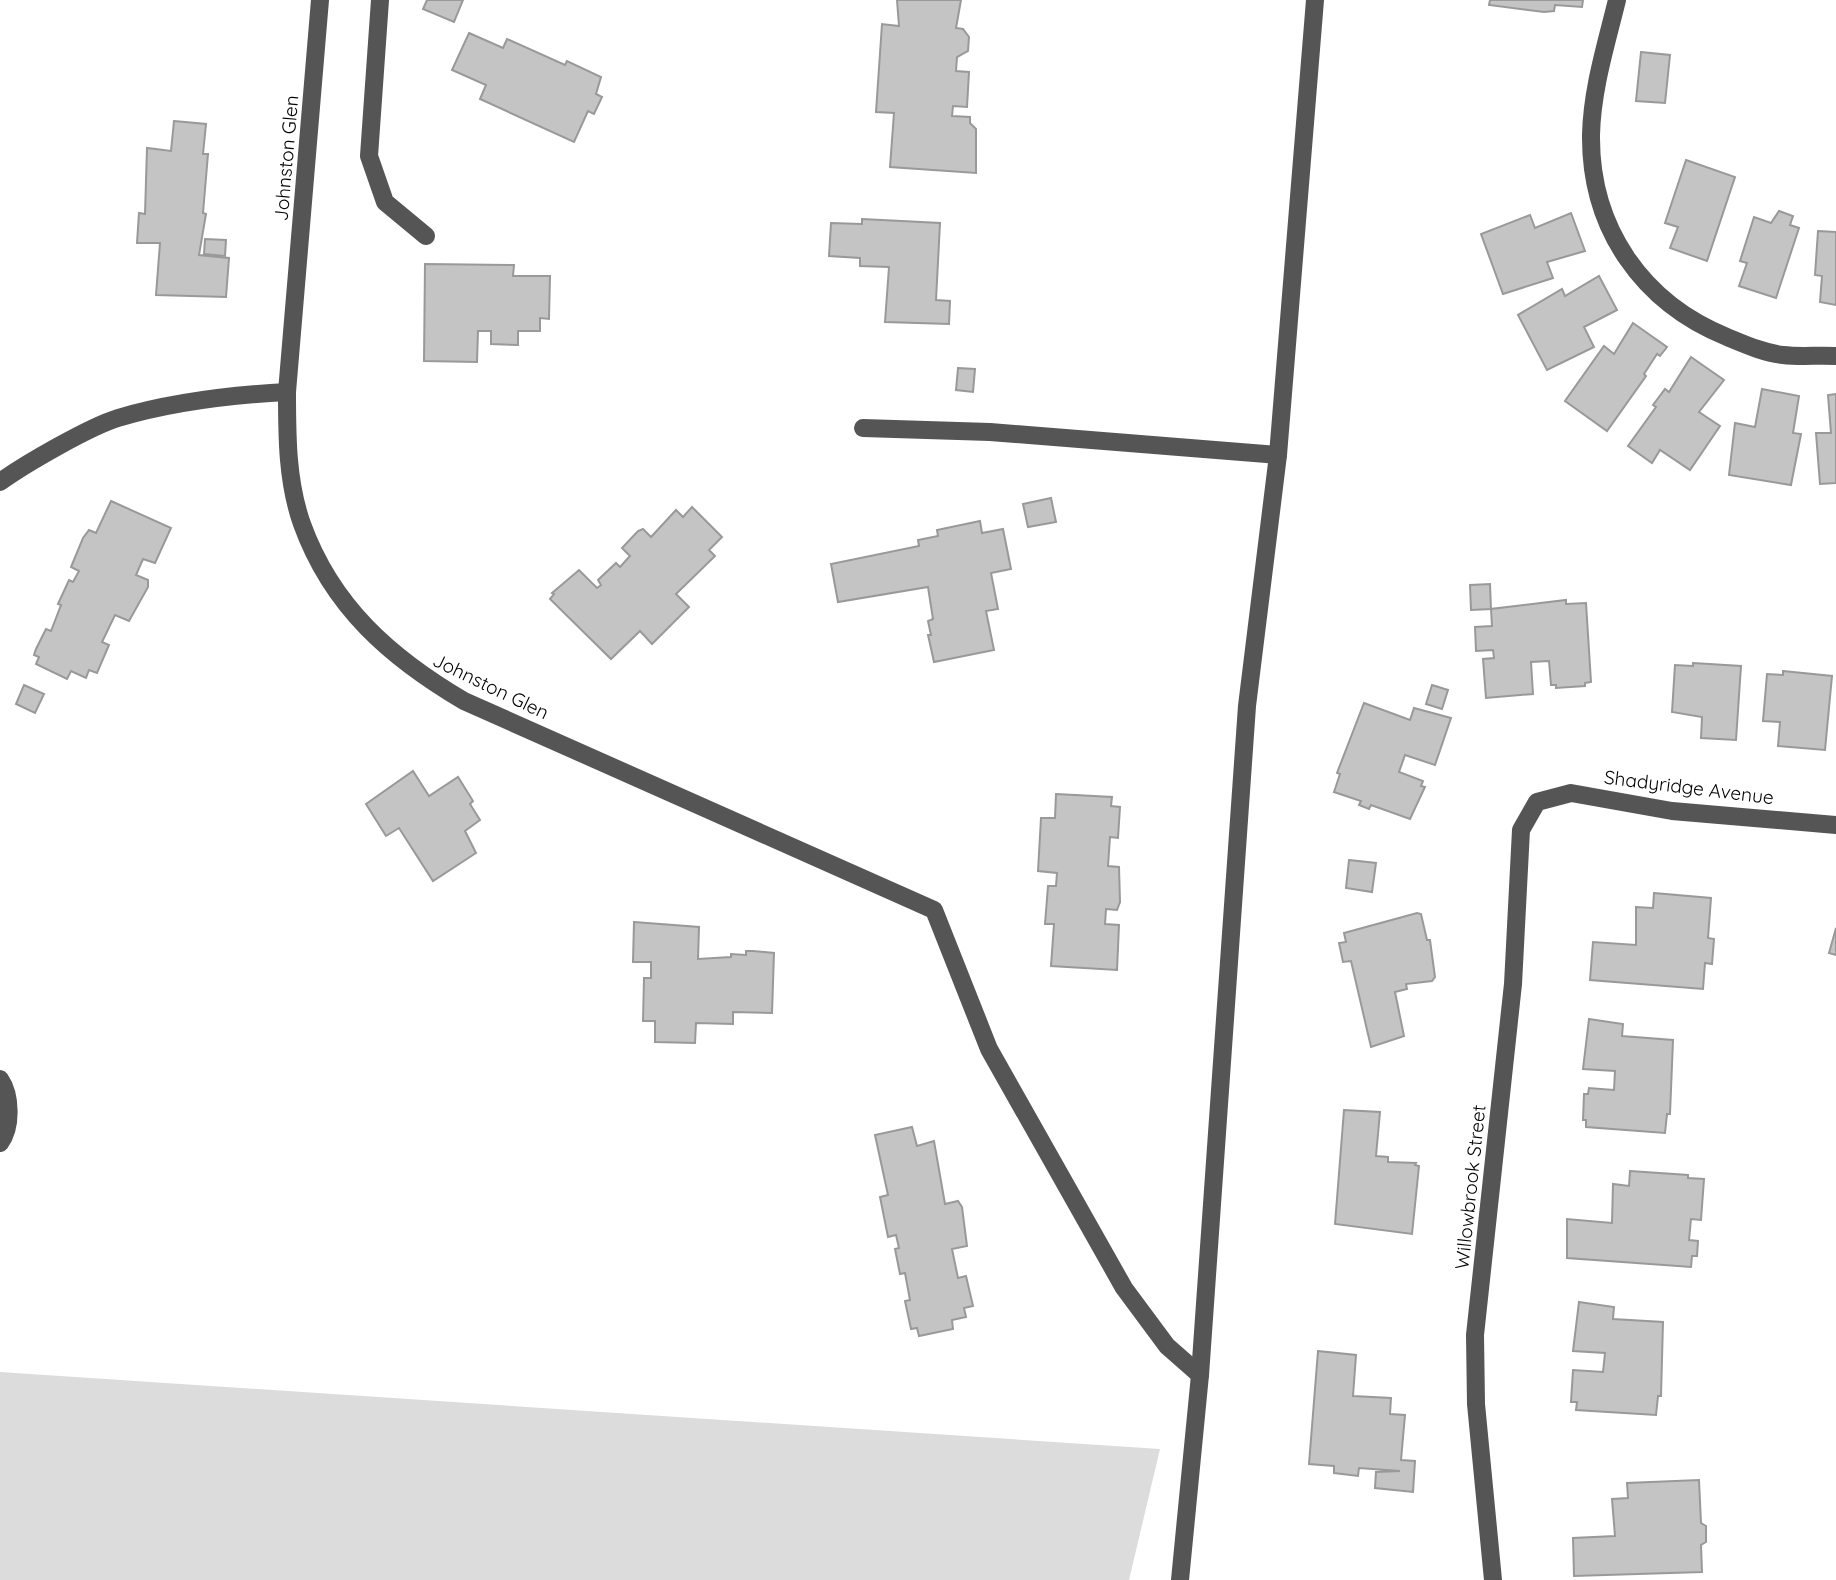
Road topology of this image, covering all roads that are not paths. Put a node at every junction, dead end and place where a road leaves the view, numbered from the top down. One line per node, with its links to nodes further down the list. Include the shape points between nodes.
1 (320, 0): 7 (street, Johnston Glen)
2 (380, 0): 5 (street, via 369,156 385,202)
3 (1315, 0): 9 (street)
4 (1617, 0): 6 (street, via 1597,82 1591,137 1597,191 1614,238 1633,269 1659,298 1700,326 1781,355)
5 (426, 236)
6 (1836, 356)
7 (287, 392): 10 (street, via 229,395 116,419); 15 (street, Johnston Glen, via 291,481 302,524 344,602 376,640 411,668 464,701 934,909 989,1049 1124,1288 1167,1346)
8 (863, 428): 9 (street, via 990,432)
9 (1278, 456): 15 (street, via 1248,706)
10 (0, 482)
11 (1537, 802): 12 (street, Shadyridge Avenue, via 1571,793 1672,811); 17 (street, Willowbrook Street, via 1521,830 1513,984 1475,1335 1476,1404)
12 (1836, 825)
13 (0, 1079): 14 (street, via 9,1092 5,1136)
14 (0, 1143)
15 (1200, 1375): 16 (street)
16 (1180, 1580)
17 (1493, 1580)

